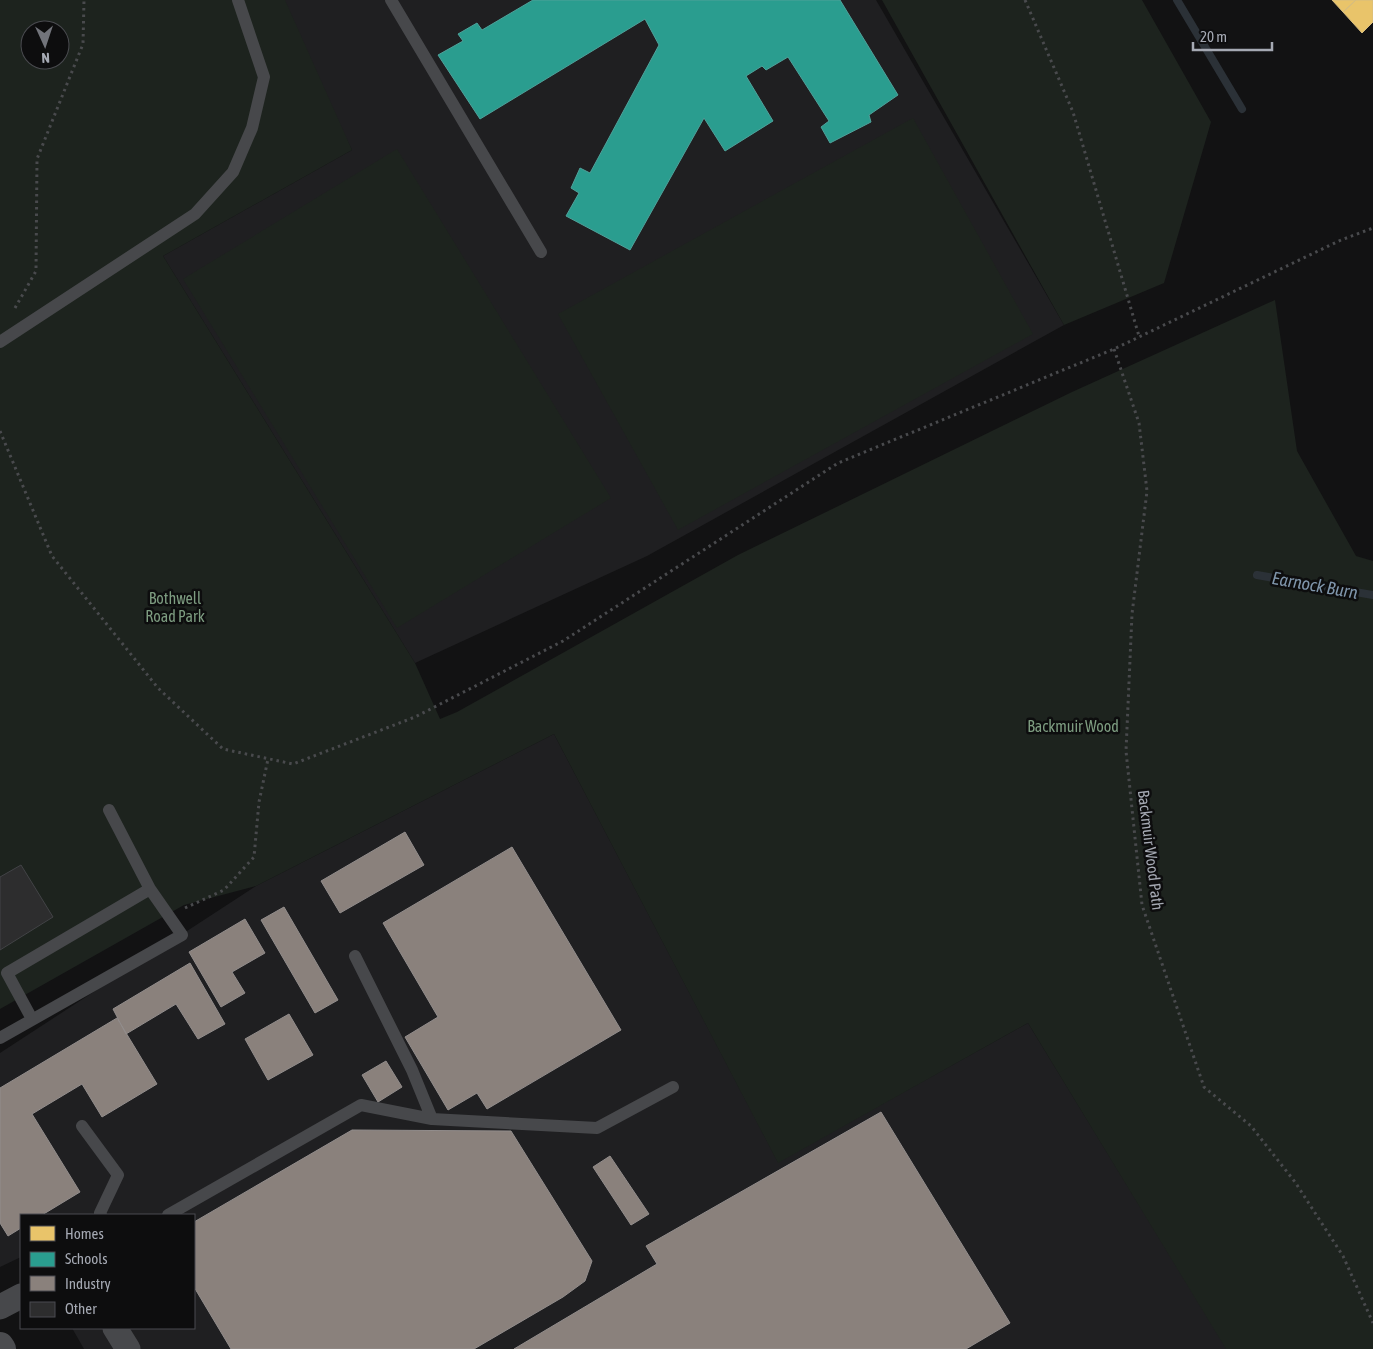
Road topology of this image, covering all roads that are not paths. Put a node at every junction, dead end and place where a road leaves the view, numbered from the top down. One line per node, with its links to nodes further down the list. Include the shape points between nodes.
1 (238, 0): 4 (lane, via 264,77 252,128 232,172 195,214)
2 (391, 0): 3 (lane)
3 (541, 252)
4 (0, 342)
5 (109, 810): 6 (lane)
6 (150, 889): 8 (lane, via 7,973); 8 (lane, via 182,934)
7 (355, 956): 11 (lane, via 412,1070)
8 (32, 1019): 9 (lane)
9 (0, 1038)
10 (673, 1086): 11 (lane, via 598,1128)
11 (432, 1119): 14 (lane, via 361,1105)
12 (82, 1126): 13 (lane, via 118,1175)
13 (101, 1214)
14 (170, 1214)
15 (20, 1297): 16 (street)
16 (0, 1307)
17 (116, 1329): 18 (street)
18 (128, 1349)

